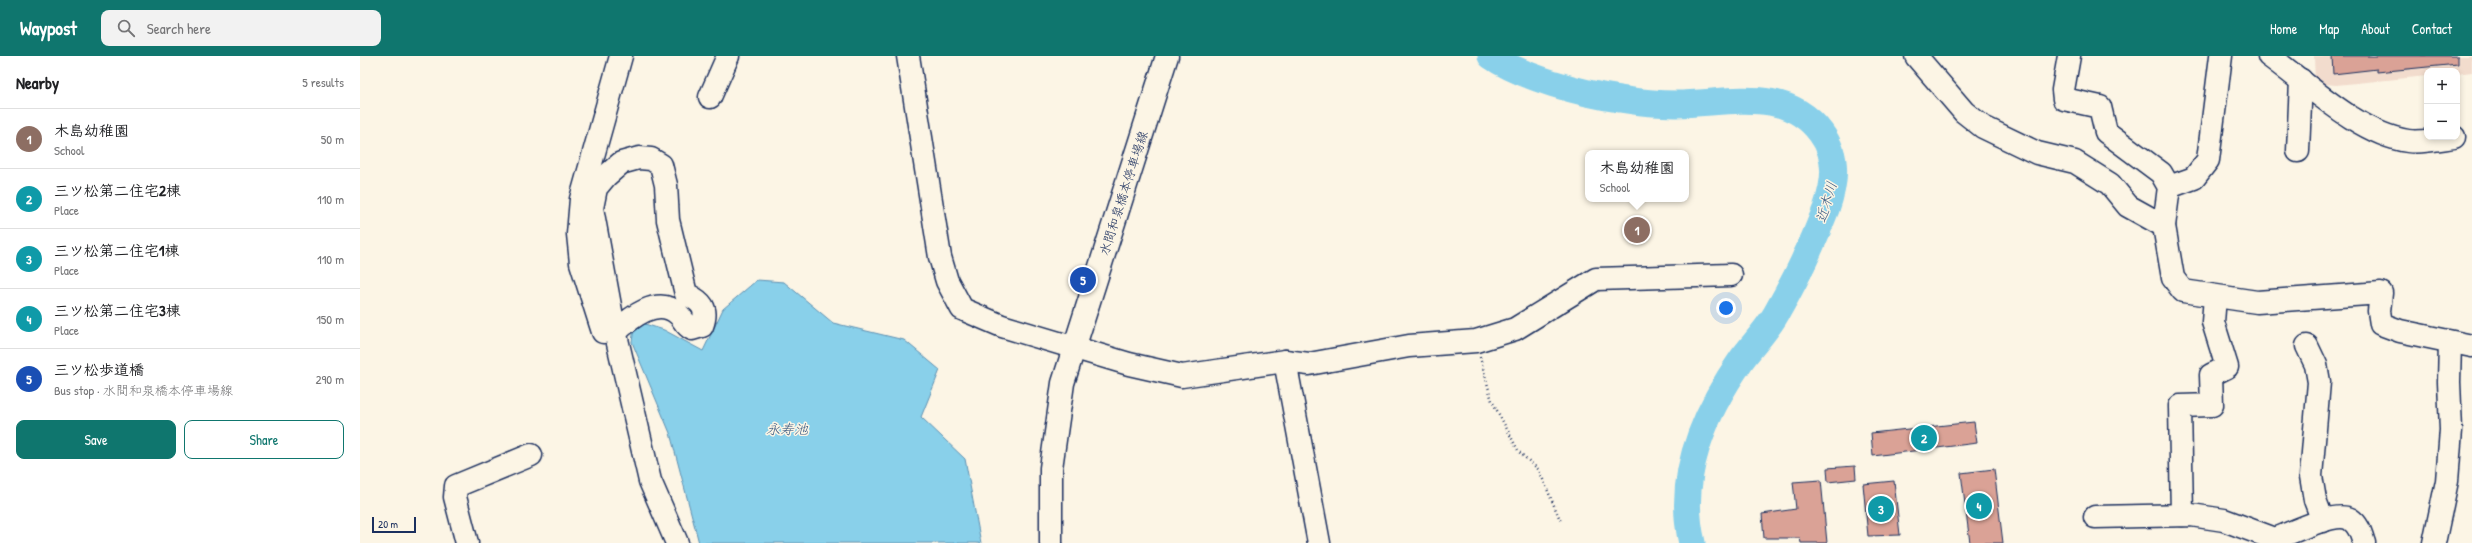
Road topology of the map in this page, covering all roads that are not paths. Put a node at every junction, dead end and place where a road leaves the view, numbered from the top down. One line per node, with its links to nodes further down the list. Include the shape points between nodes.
1 (621, 56): 28 (street, via 581,199 578,234 581,263 610,354 619,402)
2 (728, 56): 10 (street)
3 (908, 56): 23 (street, via 940,257 947,281 962,309 1002,326)
4 (1167, 56): 23 (street, 水間和泉橋本停車場線)
5 (1916, 56): 16 (street, via 1964,112 1983,127 2037,153 2075,162 2110,184 2128,206)
6 (2069, 56): 15 (street, via 2063,90 2064,99 2100,107 2106,132 2161,173)
7 (2221, 56): 15 (street, via 2208,160 2194,178)
8 (2269, 56): 9 (street)
9 (2301, 80): 13 (street, via 2366,128 2385,136 2410,141); 14 (street)
10 (710, 98)
11 (2472, 134): 12 (street)
12 (2460, 136)
13 (2424, 140)
14 (2298, 152)
15 (2169, 187): 16 (street)
16 (2164, 226): 19 (street, via 2173,278 2183,291)
17 (1731, 275): 26 (street, via 1596,279 1515,328 1476,341 1409,346 1310,364)
18 (686, 294): 20 (street, via 677,304); 20 (street, via 698,300 705,308 706,317 702,326 692,329 685,325 678,314); 21 (street, via 668,220 666,185 661,165 651,159 639,158 621,163 596,188 592,208)
19 (2215, 297): 22 (street, via 2258,302 2380,293 2381,324); 29 (street, via 2213,322 2227,367 2211,375 2212,405 2180,406)
20 (668, 308): 21 (street, via 649,308 631,317)
21 (616, 332): 28 (street)
22 (2450, 342): 25 (street); 38 (street, via 2451,430 2448,474)
23 (1074, 346): 26 (street, via 1129,364 1182,376); 35 (street, 水間和泉橋本停車場線, via 1063,383 1053,441 1049,507)
24 (2307, 346): 31 (street, via 2316,365 2319,382 2311,476)
25 (2472, 346)
26 (1285, 361): 36 (street)
27 (531, 455): 33 (street, via 456,486 455,497)
28 (650, 481): 34 (street)
29 (2182, 515): 30 (street); 32 (street, via 2224,520)
30 (2095, 517)
31 (2322, 522): 32 (street, via 2275,539); 37 (street, via 2334,517 2349,519 2360,529)
32 (2257, 538)
33 (467, 543)
34 (677, 543)
35 (1051, 543)
36 (1318, 543)
37 (2364, 543)
38 (2434, 543)

